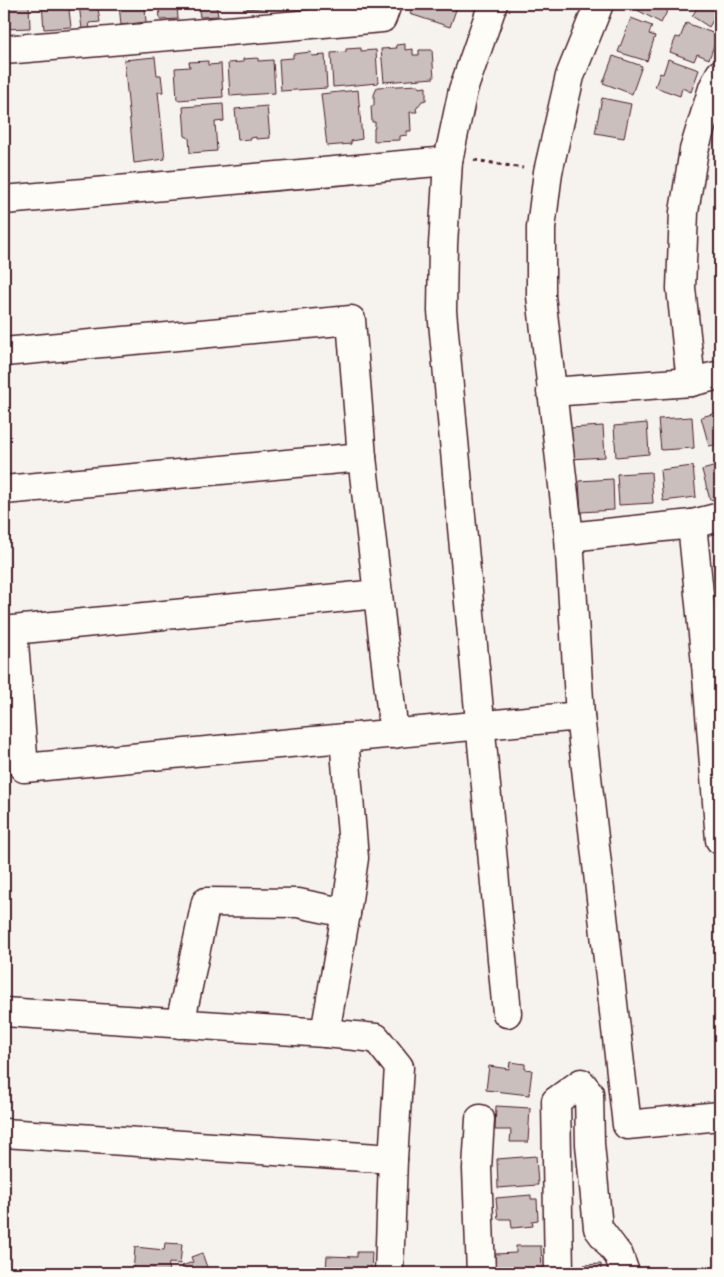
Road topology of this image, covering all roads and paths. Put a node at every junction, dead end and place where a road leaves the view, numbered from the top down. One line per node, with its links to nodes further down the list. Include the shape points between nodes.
1 (387, 4): 4 (street, via 382,18)
2 (492, 4): 6 (street, via 463,90)
3 (599, 4): 7 (street, via 570,76)
4 (4, 50)
5 (720, 74): 11 (street, via 694,150 684,212 681,288)
6 (448, 161): 7 (path, via 473,160); 8 (street); 21 (street, via 442,312)
7 (548, 172): 12 (street, via 541,228 541,296)
8 (4, 200)
9 (4, 352): 13 (street, via 351,320)
10 (720, 375): 11 (street)
11 (691, 382): 12 (street)
12 (551, 392): 17 (street)
13 (362, 457): 14 (street); 18 (street)
14 (4, 490)
15 (720, 518): 16 (street)
16 (692, 524): 17 (street); 19 (street)
17 (569, 536): 20 (street)
18 (378, 594): 22 (street); 23 (street, via 13,630 24,768)
19 (713, 663): 24 (street)
20 (580, 716): 21 (street); 30 (street, via 628,1125)
21 (480, 726): 22 (street); 27 (street)
22 (394, 734): 23 (street)
23 (344, 738): 25 (street, via 354,858)
24 (720, 840)
25 (346, 912): 28 (street, via 298,903 206,902); 29 (street)
26 (4, 1012): 28 (street)
27 (508, 1013)
28 (180, 1024): 29 (street)
29 (325, 1033): 33 (street, via 376,1038 399,1068)
30 (720, 1116)
31 (480, 1120): 35 (street, via 477,1169)
32 (4, 1133): 33 (street)
33 (393, 1160): 34 (street)
34 (389, 1273)
35 (481, 1273)
36 (559, 1273): 37 (street, via 556,1101 581,1083 589,1093 598,1228 619,1256)
37 (625, 1273)

